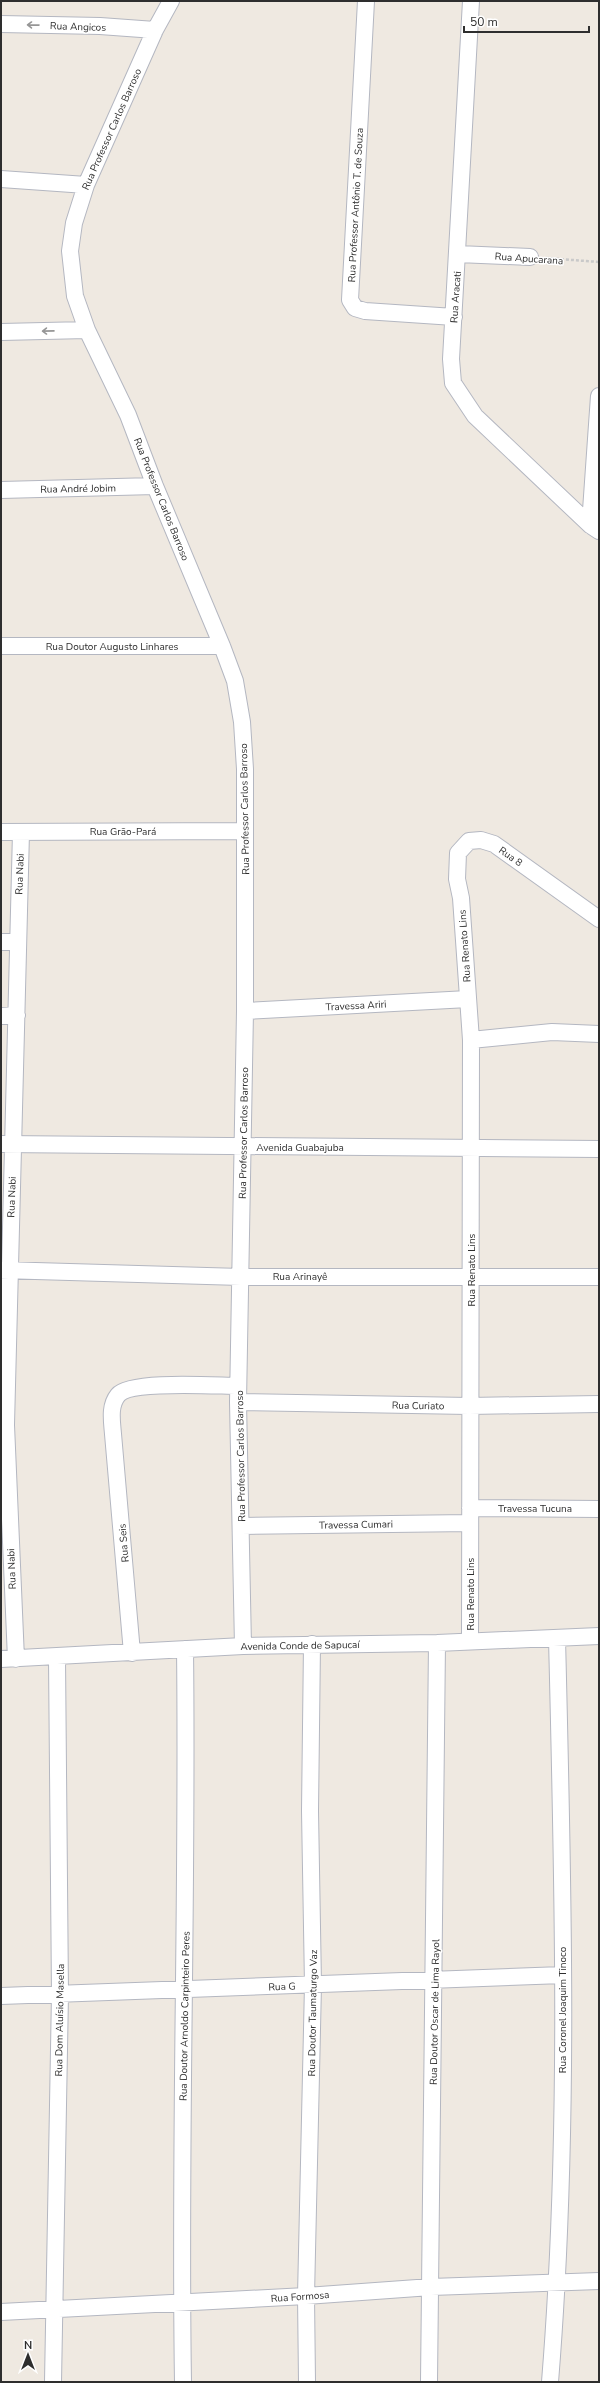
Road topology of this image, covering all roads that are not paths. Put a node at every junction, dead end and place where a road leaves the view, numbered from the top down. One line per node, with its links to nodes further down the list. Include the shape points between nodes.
1 (171, 1): 5 (street, Rua Professor Carlos Barroso)
2 (366, 1): 10 (street, Rua Professor Antônio T. de Souza, via 350,300 354,308 365,311)
3 (471, 1): 8 (street, Rua Aracati)
4 (1, 24): 5 (street, Rua Angicos, one-way to 4)
5 (156, 30): 7 (street, Rua Professor Carlos Barroso)
6 (1, 179): 7 (street)
7 (86, 185): 11 (street, Rua Professor Carlos Barroso, via 74,223 70,251 75,296)
8 (458, 254): 9 (street, Rua Apucarana); 10 (street, Rua Aracati)
9 (530, 257)
10 (454, 317): 16 (street, Rua Aracati, via 451,373 457,392 475,416)
11 (87, 330): 12 (street, one-way to 12); 14 (street, Rua Professor Carlos Barroso, via 128,415)
12 (1, 332)
13 (599, 396): 16 (street)
14 (156, 486): 15 (street, Rua André Jobim); 18 (street, Rua Professor Carlos Barroso)
15 (1, 490)
16 (594, 528)
17 (1, 646): 18 (street, Rua Doutor Augusto Linhares)
18 (222, 646): 19 (street, Rua Professor Carlos Barroso, via 235,681 242,722)
19 (245, 831): 21 (street, Rua Grão-Pará); 27 (street, Rua Professor Carlos Barroso)
20 (1, 832): 21 (street, Rua Grão-Pará)
21 (21, 832): 25 (street, Rua Nabi)
22 (461, 898): 23 (street, Rua 8, via 457,879 458,853 469,841 481,840 494,844); 26 (street, Rua Renato Lins)
23 (599, 919)
24 (1, 942): 25 (street)
25 (18, 942): 28 (street, Rua Nabi)
26 (468, 999): 27 (street, Travessa Ariri); 31 (street, Rua Renato Lins)
27 (245, 1011): 33 (street, Rua Professor Carlos Barroso)
28 (17, 1015): 29 (street); 32 (street, Rua Nabi)
29 (1, 1016)
30 (599, 1034): 31 (street, via 552,1032)
31 (471, 1040): 34 (street, Rua Renato Lins)
32 (7, 1144): 33 (street, Avenida Guabajuba); 36 (street, Rua Nabi)
33 (242, 1147): 34 (street, Avenida Guabajuba); 38 (street, Rua Professor Carlos Barroso)
34 (470, 1149): 35 (street, Avenida Guabajuba); 37 (street, Rua Renato Lins)
35 (599, 1150)
36 (5, 1270): 38 (street, Rua Arinayê); 56 (street, Rua Nabi)
37 (471, 1275): 38 (street, Rua Arinayê); 39 (street, Rua Arinayê); 43 (street, Rua Renato Lins)
38 (241, 1277): 40 (street, Rua Professor Carlos Barroso)
39 (599, 1277)
40 (238, 1386): 41 (street, Rua Professor Carlos Barroso); 54 (street, Rua Seis, via 145,1386 127,1389 118,1394 113,1405 113,1434)
41 (238, 1402): 43 (street, Rua Curiato); 46 (street, Rua Professor Carlos Barroso)
42 (599, 1404): 43 (street, Rua Curiato)
43 (469, 1406): 45 (street, Rua Renato Lins)
44 (599, 1509): 45 (street, Travessa Tucuna)
45 (470, 1516): 46 (street, Travessa Cumari); 49 (street, Rua Renato Lins)
46 (242, 1526): 52 (street, Rua Professor Carlos Barroso)
47 (599, 1636): 48 (street, Avenida Conde de Sapucaí)
48 (557, 1638): 49 (street, Avenida Conde de Sapucaí); 57 (street, Rua Coronel Joaquim Tinoco)
49 (470, 1641): 50 (street, Avenida Conde de Sapucaí)
50 (437, 1642): 51 (street, Avenida Conde de Sapucaí); 58 (street, Rua Doutor Oscar de Lima Rayol)
51 (312, 1644): 52 (street, Avenida Conde de Sapucaí); 59 (street, Rua Doutor Taumaturgo Vaz, via 310,1811)
52 (243, 1646): 53 (street, Avenida Conde de Sapucaí)
53 (185, 1649): 54 (street, Avenida Conde de Sapucaí); 60 (street, Rua Doutor Arnoldo Carpinteiro Peres, via 187,1816)
54 (132, 1653): 55 (street, Avenida Conde de Sapucaí)
55 (57, 1658): 56 (street, Avenida Conde de Sapucaí); 61 (street, Rua Dom Aluísio Masella)
56 (8, 1659)
57 (563, 1975): 58 (street, Rua G); 64 (street, Rua Coronel Joaquim Tinoco)
58 (434, 1982): 59 (street, Rua G); 65 (street, Rua Doutor Oscar de Lima Rayol)
59 (313, 1985): 60 (street, Rua G); 66 (street, Rua Doutor Taumaturgo Vaz)
60 (184, 1990): 61 (street, Rua G); 67 (street, Rua Doutor Arnoldo Carpinteiro Peres)
61 (60, 1994): 62 (street, Rua G); 68 (street, Rua Dom Aluísio Masella)
62 (1, 1996)
63 (599, 2281): 64 (street, Rua Formosa)
64 (558, 2283): 65 (street, Rua Formosa); 74 (street, Rua Coronel Joaquim Tinoco)
65 (431, 2287): 66 (street, Rua Formosa); 73 (street, Rua Doutor Oscar de Lima Rayol)
66 (306, 2296): 67 (street, Rua Formosa); 72 (street, Rua Doutor Taumaturgo Vaz)
67 (182, 2303): 68 (street, Rua Formosa); 71 (street, Rua Doutor Arnoldo Carpinteiro Peres)
68 (54, 2310): 69 (street, Rua Formosa); 70 (street, Rua Dom Aluísio Masella)
69 (1, 2312)
70 (53, 2382)
71 (183, 2382)
72 (307, 2382)
73 (429, 2382)
74 (550, 2382)

